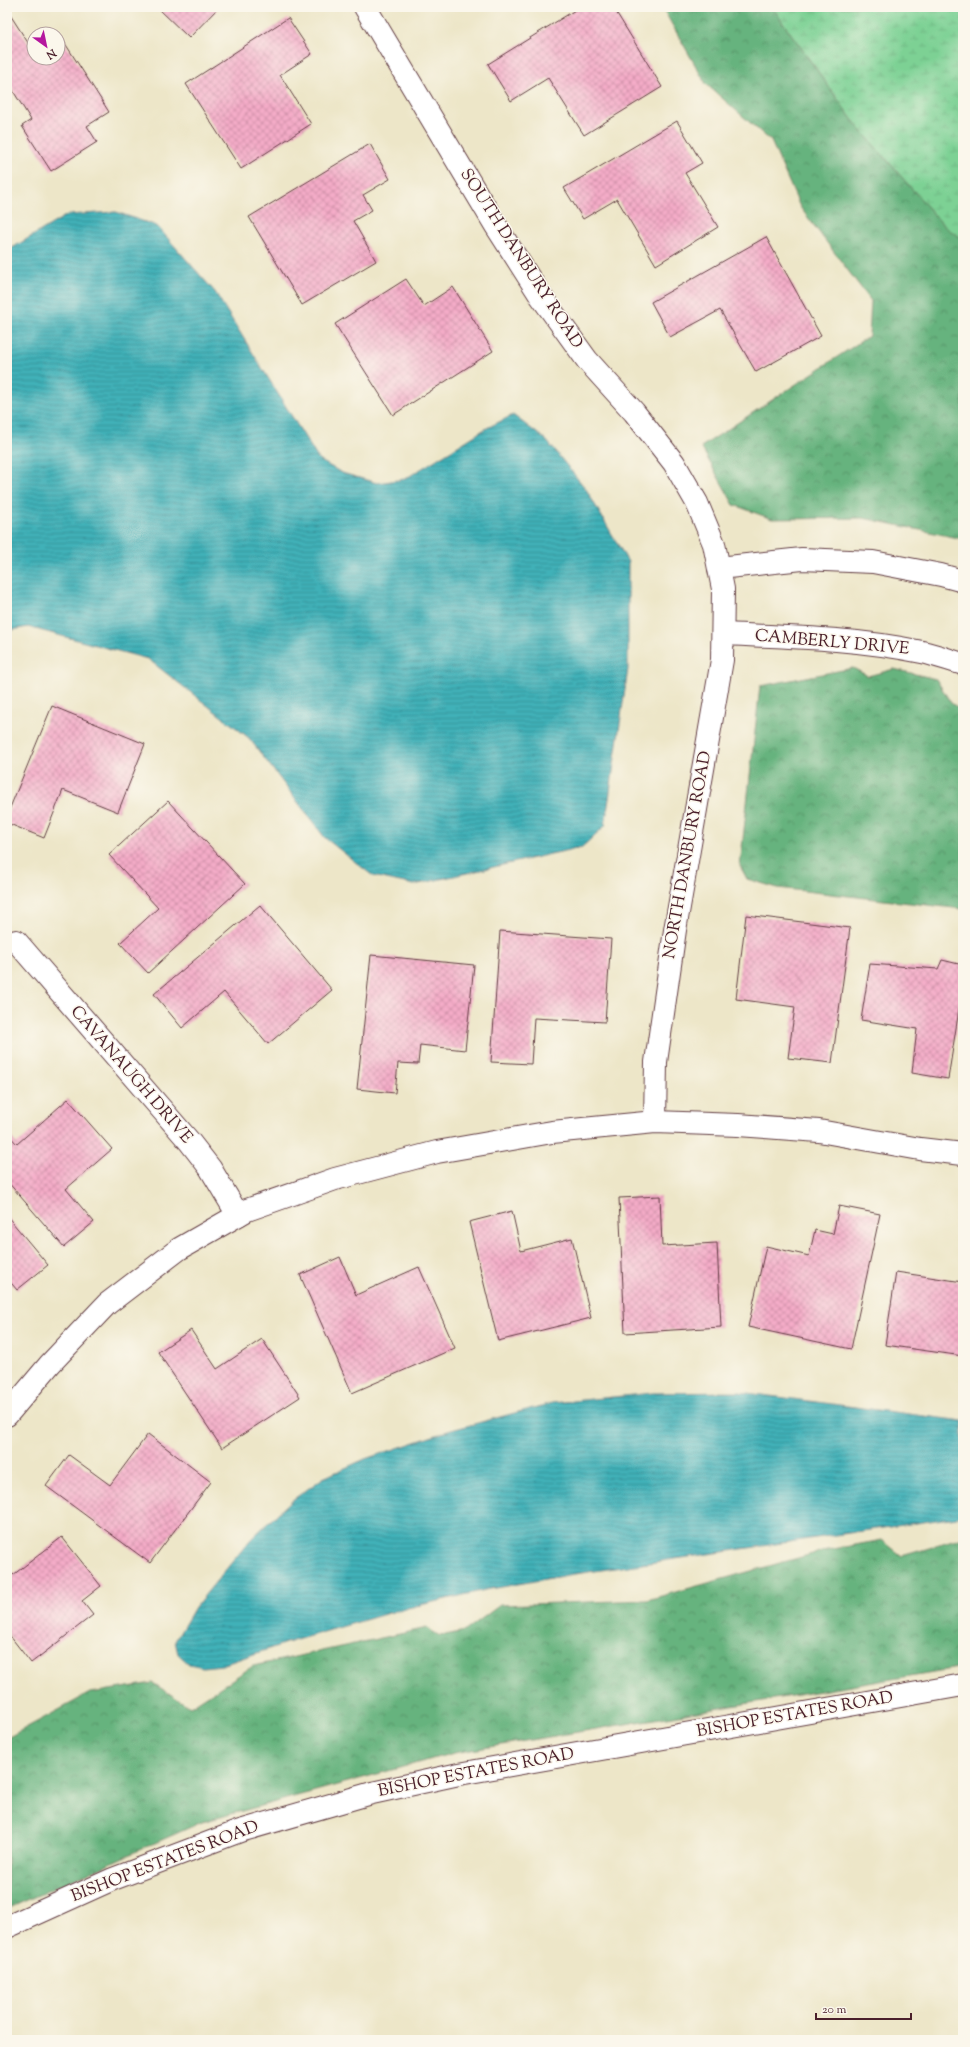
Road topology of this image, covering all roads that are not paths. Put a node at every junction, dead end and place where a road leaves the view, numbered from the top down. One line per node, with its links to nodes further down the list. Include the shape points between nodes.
1 (365, 7): 2 (street, SOUTH DANBURY ROAD, via 540,295 587,360 634,412 674,463 697,503 714,544)
2 (721, 579): 3 (street, via 802,559 873,562); 4 (street, NORTH DANBURY ROAD)
3 (963, 581)
4 (723, 634): 5 (street, CAMBERLY DRIVE, via 866,643 922,652); 7 (street, NORTH DANBURY ROAD, via 722,660 674,930 656,1062)
5 (963, 664)
6 (16, 941): 9 (street, CAVANAUGH DRIVE, via 189,1141 210,1168)
7 (655, 1122): 8 (street, via 819,1131); 9 (street, via 552,1132 437,1152 335,1179)
8 (963, 1154)
9 (238, 1215): 10 (street, via 179,1249 107,1304 50,1364)
10 (7, 1415)
11 (963, 1685): 12 (street, BISHOP ESTATES ROAD, via 467,1773 372,1793 240,1831 113,1879)
12 (7, 1927)

